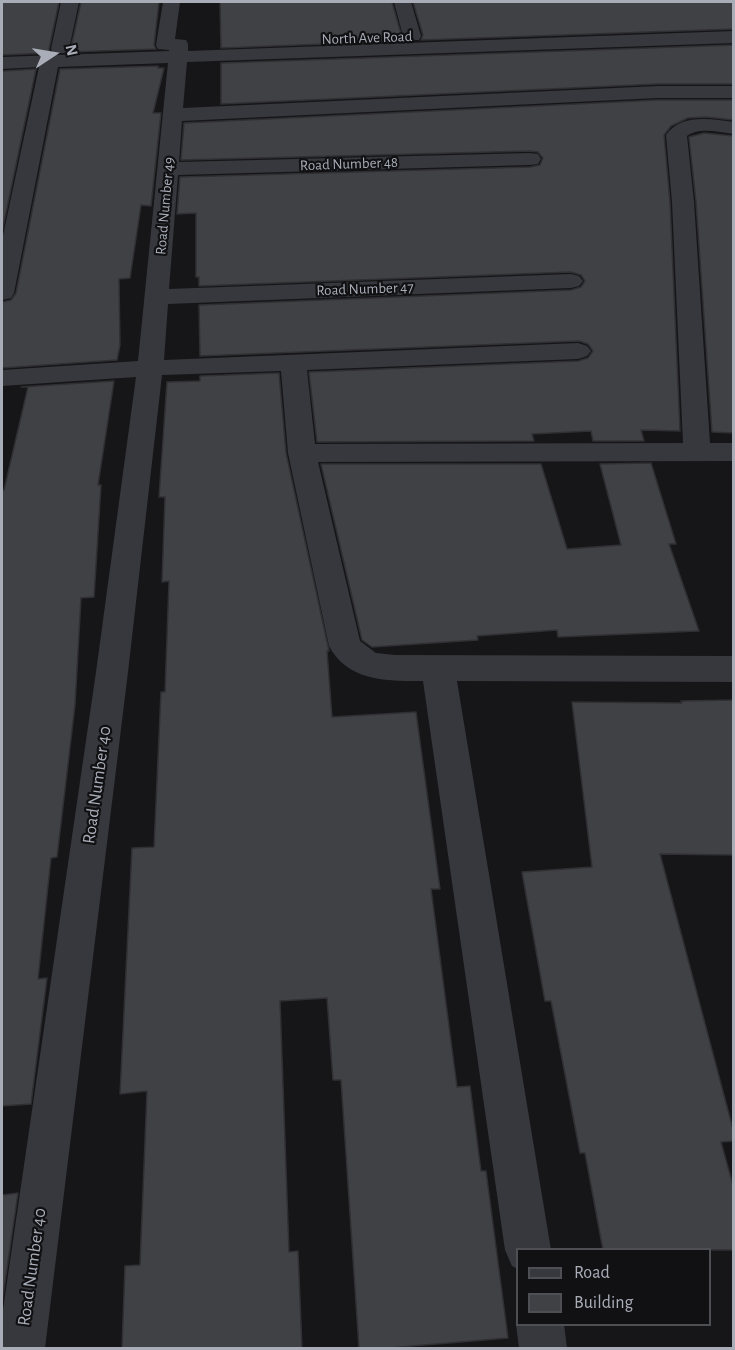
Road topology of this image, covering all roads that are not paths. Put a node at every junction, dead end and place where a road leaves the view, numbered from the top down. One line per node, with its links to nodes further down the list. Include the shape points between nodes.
1 (70, 2): 9 (street)
2 (171, 2): 7 (street, Road Number 49)
3 (402, 2): 5 (street)
4 (734, 25): 5 (street, North Ave Road)
5 (412, 36): 7 (street, North Ave Road)
6 (734, 37): 7 (street)
7 (174, 49): 9 (street); 12 (street, Road Number 49)
8 (2, 51): 9 (street)
9 (55, 55): 10 (street); 17 (street)
10 (2, 63)
11 (734, 92): 12 (street, via 658,92)
12 (173, 115): 15 (street, Road Number 49)
13 (734, 128): 23 (street, via 690,126 676,135)
14 (530, 159): 15 (street, Road Number 48)
15 (169, 169): 18 (street, Road Number 49)
16 (571, 281): 18 (street, Road Number 47)
17 (2, 293)
18 (158, 297): 21 (street, Road Number 49)
19 (578, 351): 20 (street)
20 (293, 362): 21 (street); 25 (street)
21 (150, 368): 22 (street); 30 (street, Road Number 40)
22 (2, 378)
23 (697, 452): 24 (street); 25 (street)
24 (734, 452)
25 (302, 453): 26 (street, via 345,646 356,659 377,667)
26 (438, 668): 27 (street); 28 (street)
27 (734, 669)
28 (528, 1248)
29 (540, 1326): 31 (street)
30 (21, 1348)
31 (543, 1348)

